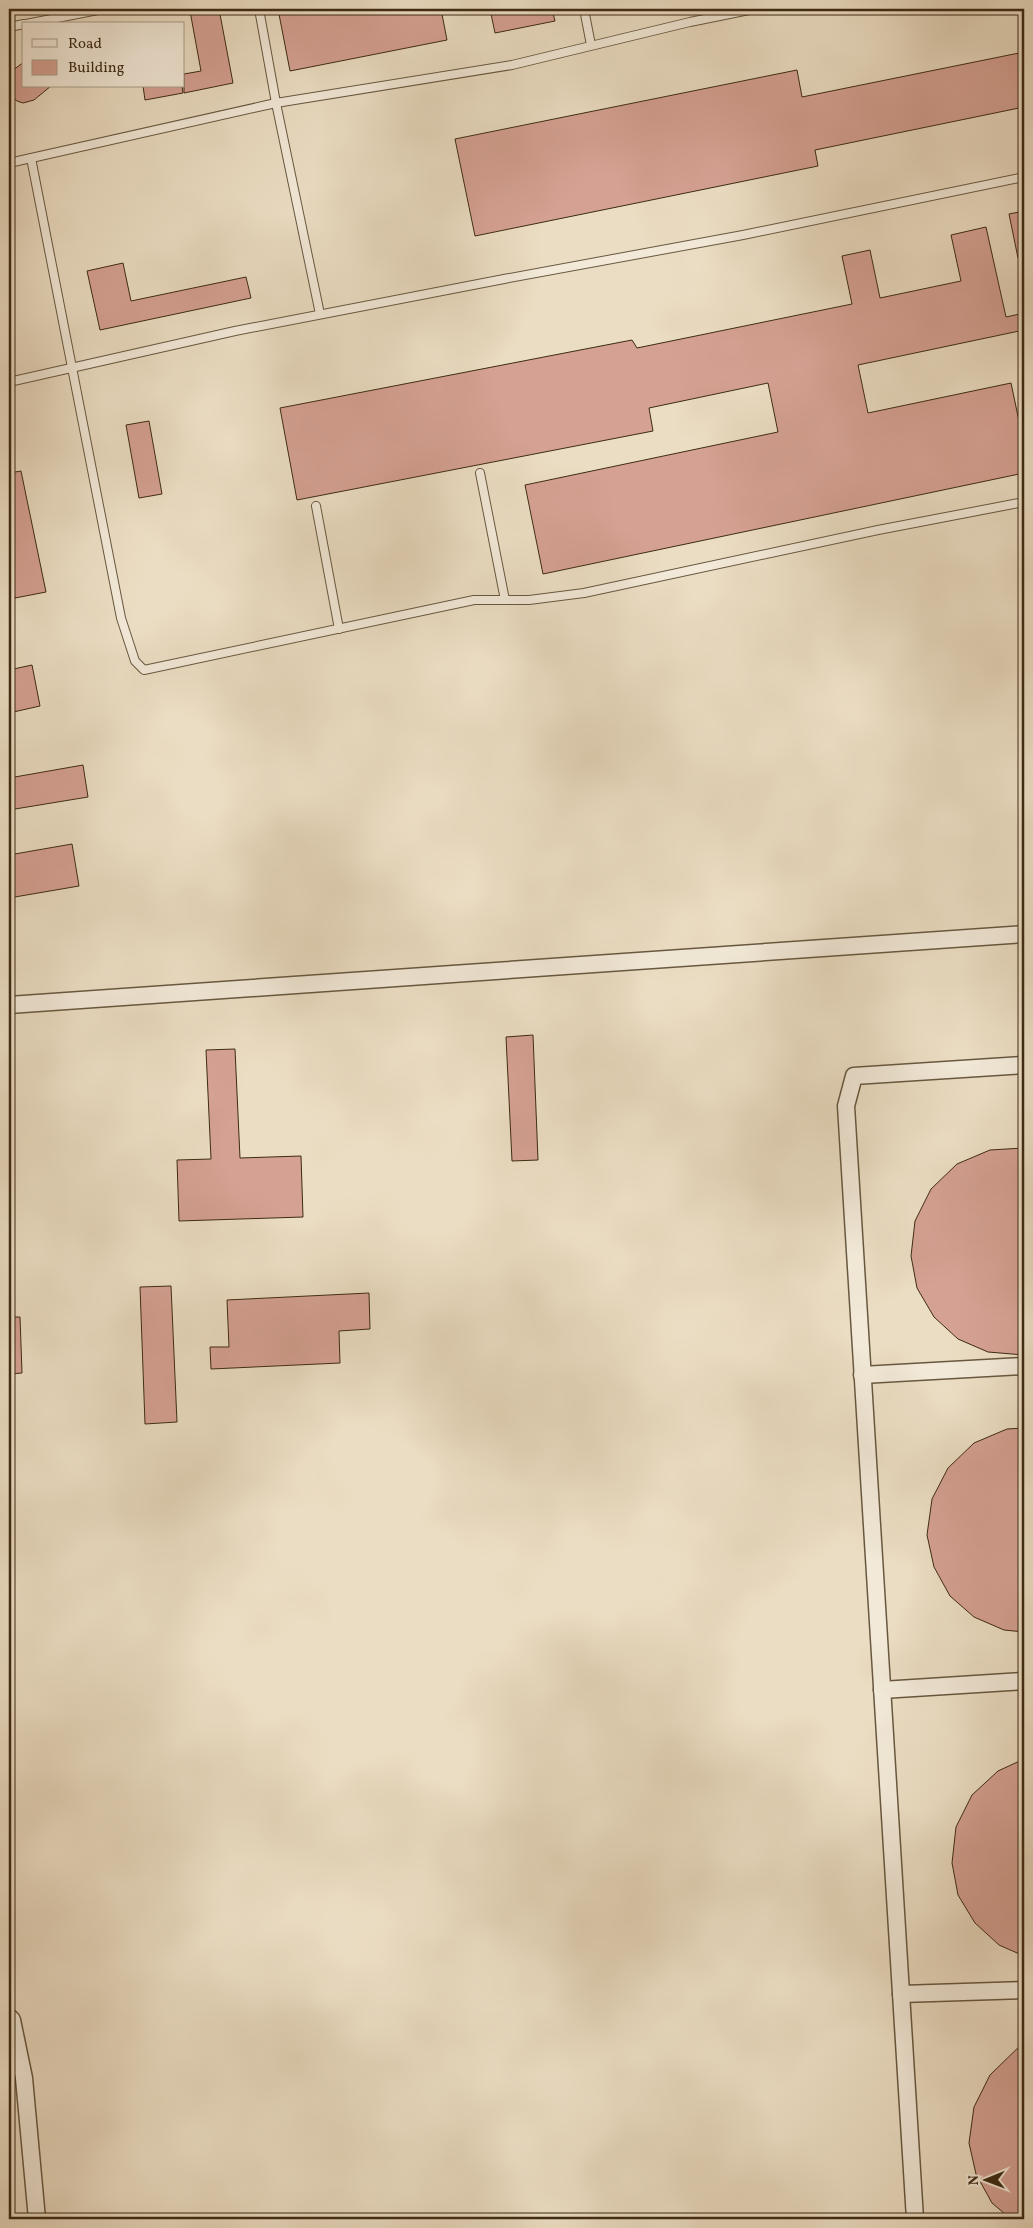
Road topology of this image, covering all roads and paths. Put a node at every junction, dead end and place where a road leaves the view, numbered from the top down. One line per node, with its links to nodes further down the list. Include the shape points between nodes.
1 (103, 9): 5 (lane)
2 (259, 9): 9 (lane)
3 (584, 9): 8 (lane)
4 (754, 9): 8 (lane)
5 (35, 22)
6 (22, 25): 7 (lane)
7 (9, 27)
8 (592, 46): 9 (lane, via 512,65)
9 (276, 103): 10 (lane); 13 (lane)
10 (31, 158): 11 (lane); 14 (lane)
11 (9, 163)
12 (1024, 178): 13 (lane, via 742,236)
13 (320, 314): 14 (lane)
14 (71, 367): 15 (lane); 20 (lane, via 121,618 135,661 144,670)
15 (9, 382)
16 (480, 473): 19 (lane)
17 (1024, 502): 19 (lane, via 584,593)
18 (316, 506): 20 (lane)
19 (506, 600): 20 (lane, via 474,600)
20 (339, 629)
21 (1024, 934): 22 (street)
22 (9, 1005)
23 (1024, 1065): 25 (street, via 854,1076 846,1106)
24 (1024, 1366): 25 (street)
25 (862, 1375): 27 (street)
26 (1024, 1681): 27 (street)
27 (882, 1690): 29 (street)
28 (1024, 1990): 29 (street)
29 (901, 1994): 32 (street)
30 (9, 2017): 31 (street, via 24,2078)
31 (37, 2219)
32 (915, 2219)

